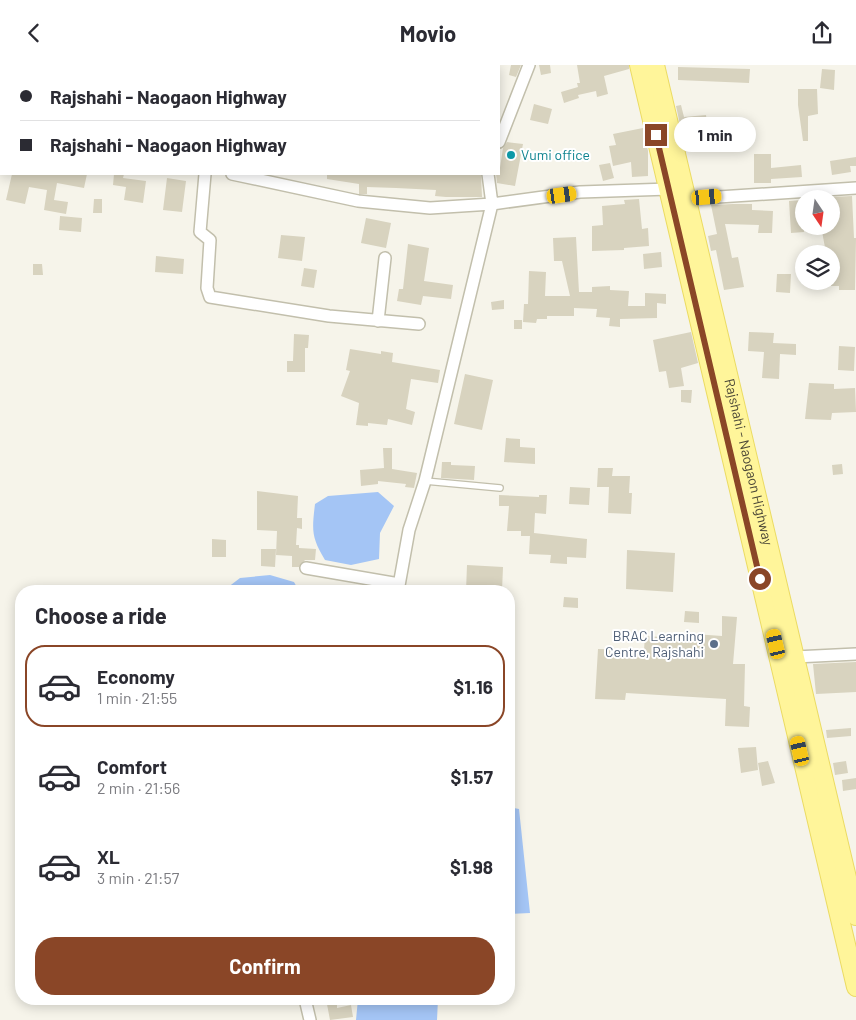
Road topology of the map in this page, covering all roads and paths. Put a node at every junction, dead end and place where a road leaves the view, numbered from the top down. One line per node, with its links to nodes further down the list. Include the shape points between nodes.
1 (529, 65): 3 (street)
2 (649, 72): 8 (main road, Rajshahi - Naogaon Highway); 9 (main road, Rajshahi - Naogaon Highway)
3 (500, 139)
4 (205, 175): 13 (street, via 200,232 210,240 207,288 210,297)
5 (237, 175): 10 (street, via 401,207)
6 (488, 175): 10 (street)
7 (856, 188): 9 (street)
8 (669, 189): 10 (street, via 580,192); 12 (main road, Rajshahi - Naogaon Highway)
9 (688, 199): 12 (main road, Rajshahi - Naogaon Highway)
10 (492, 204): 15 (street)
11 (385, 258): 13 (street)
12 (702, 294): 21 (main road, Rajshahi - Naogaon Highway); 23 (main road, Rajshahi - Naogaon Highway)
13 (378, 321): 14 (street)
14 (420, 324)
15 (425, 481): 16 (lane); 19 (street, via 409,530)
16 (500, 487)
17 (306, 568): 18 (street)
18 (389, 585)
19 (399, 585)
20 (856, 653): 21 (street)
21 (795, 657): 22 (main road, Rajshahi - Naogaon Highway)
22 (856, 916)
23 (856, 987)
24 (306, 1005): 25 (street)
25 (310, 1020)

